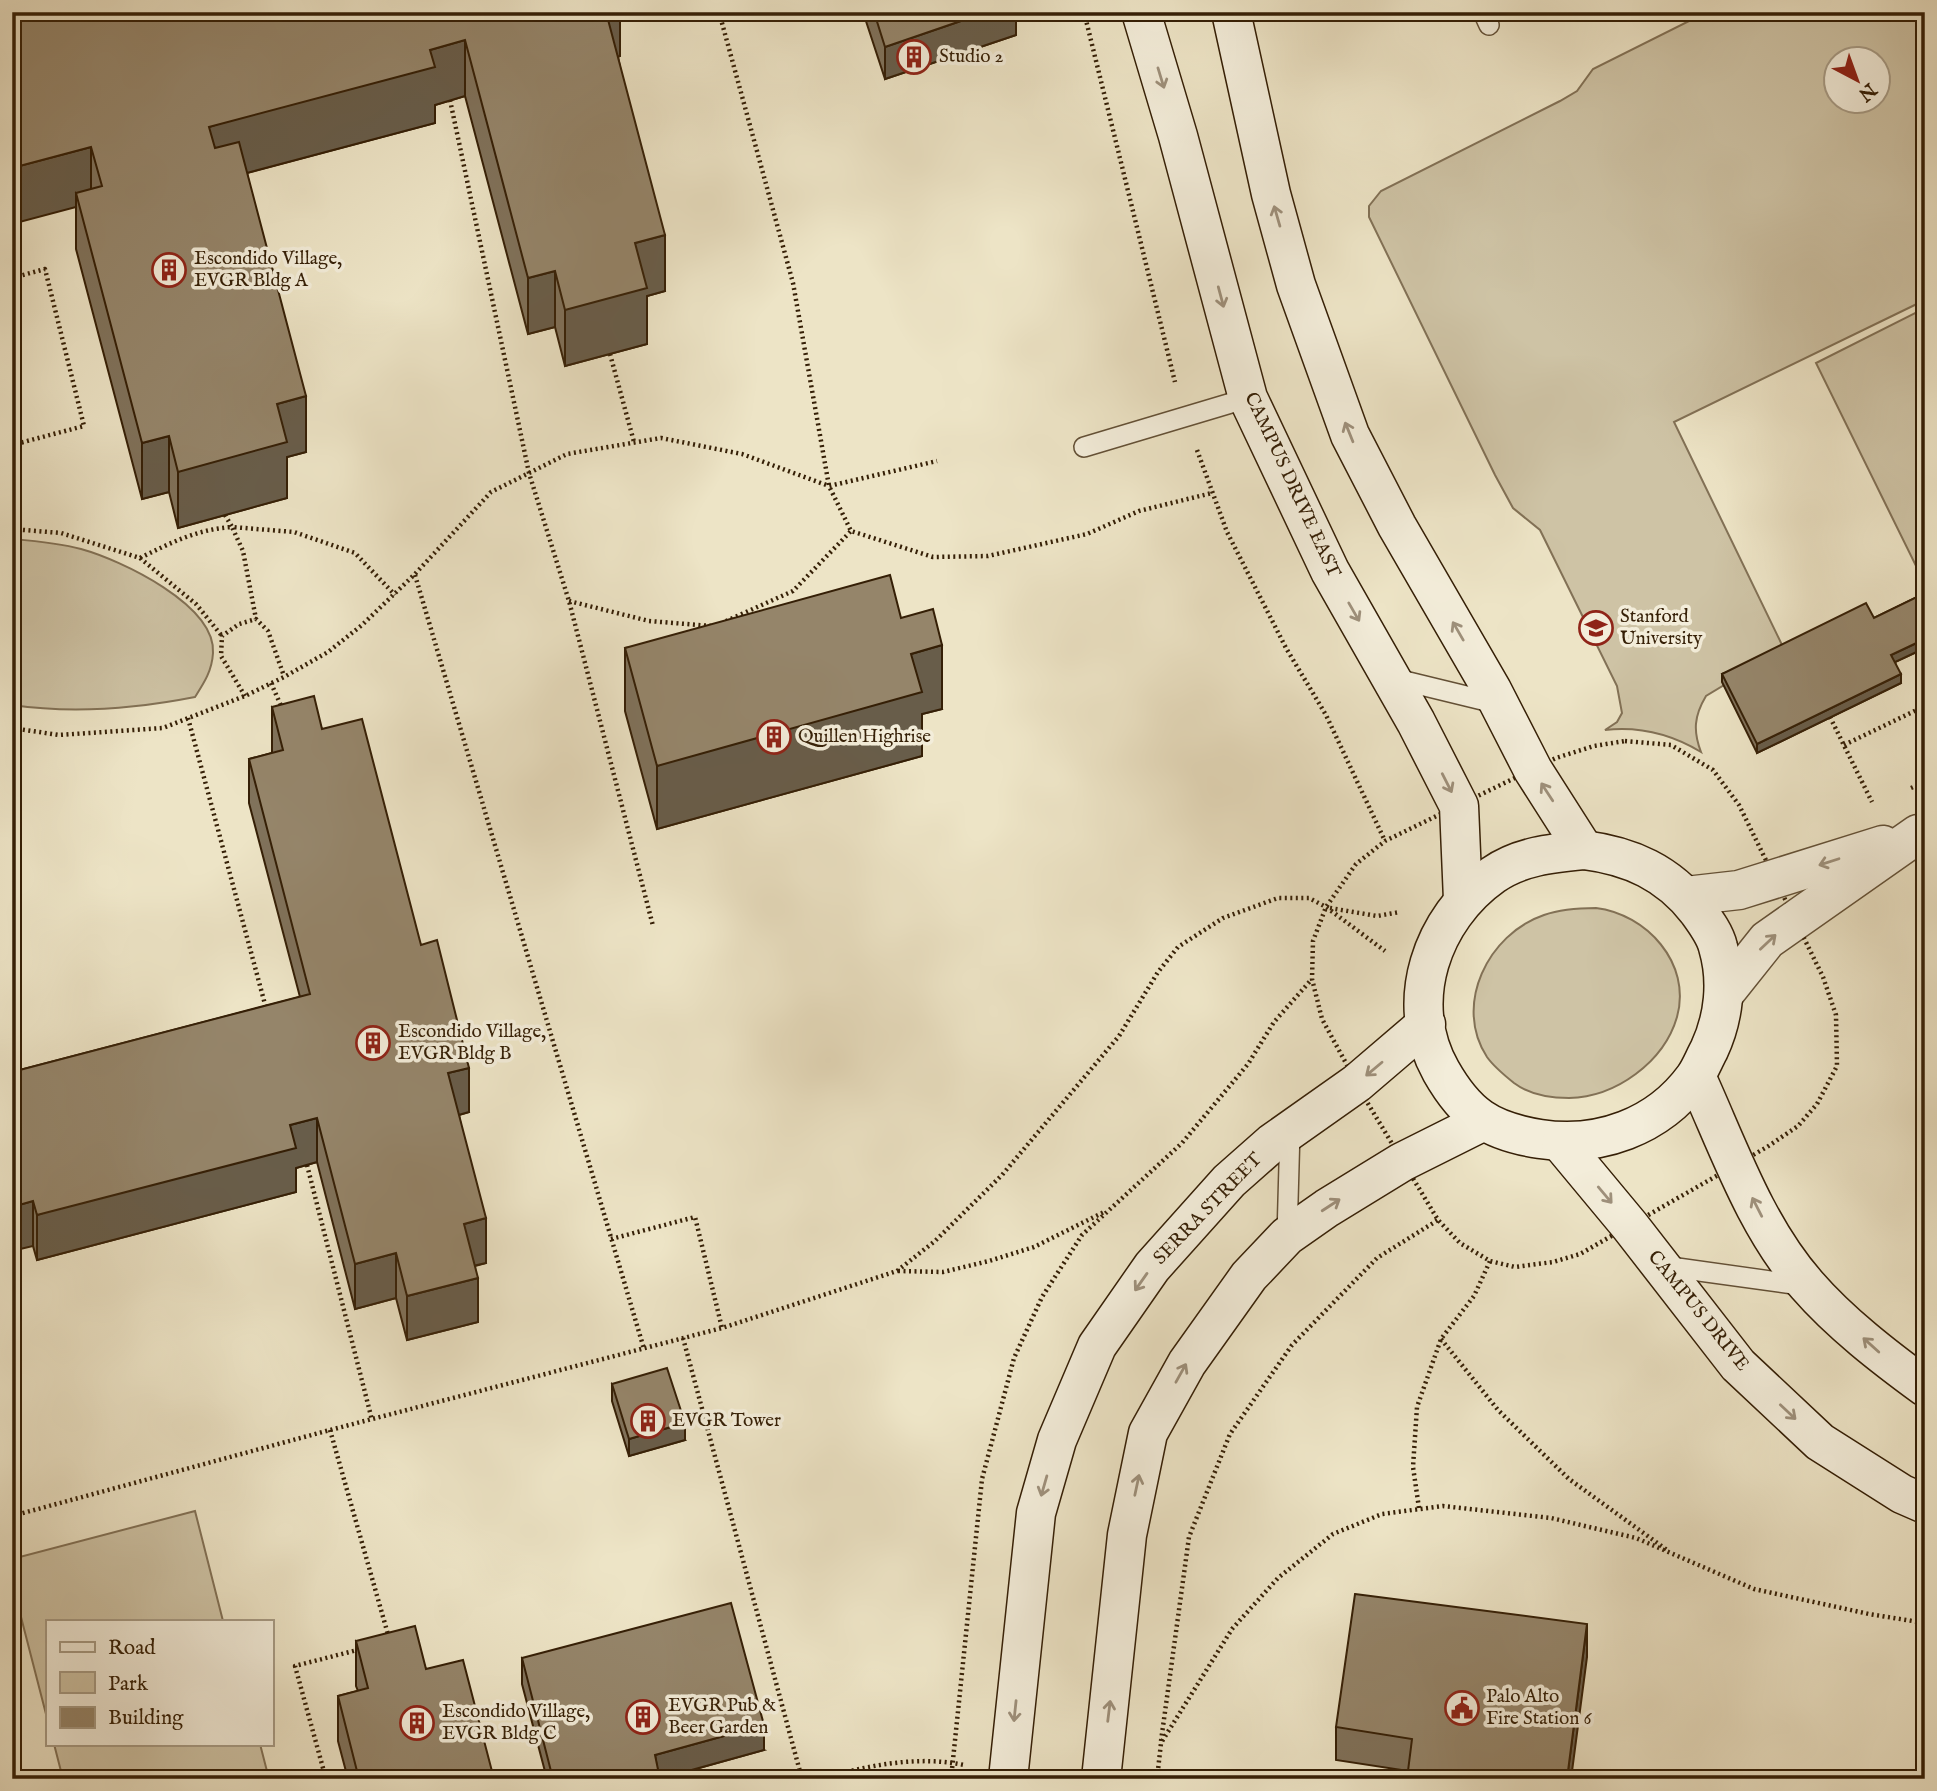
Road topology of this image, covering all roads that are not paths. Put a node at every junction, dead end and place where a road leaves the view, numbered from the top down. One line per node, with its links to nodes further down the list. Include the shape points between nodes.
1 (1141, 12): 3 (street, CAMPUS DRIVE EAST, one-way to 3)
2 (1231, 12): 6 (street, one-way to 2, via 1350,435 1271,194)
3 (1248, 398): 4 (lane); 5 (street, CAMPUS DRIVE EAST, one-way to 5, via 1330,571)
4 (1084, 447)
5 (1391, 678): 6 (lane); 10 (street, CAMPUS DRIVE EAST, one-way to 10, via 1459,806)
6 (1500, 705): 8 (street, one-way to 6, via 1532,770)
7 (1921, 832): 9 (street, one-way to 9, via 1740,890); 11 (street, one-way to 7, via 1767,940)
8 (1584, 850): 9 (street, via 1639,863); 10 (street, via 1537,855 1495,873)
9 (1686, 896): 11 (street, via 1718,946)
10 (1463, 900): 12 (street, via 1442,929 1430,961)
11 (1724, 994): 13 (street, via 1716,1033)
12 (1425, 1008): 14 (street, via 1436,1063 1454,1094); 15 (street, SERRA STREET, one-way to 15, via 1357,1083)
13 (1696, 1076): 16 (street, via 1658,1115 1617,1135); 19 (street, one-way to 13, via 1758,1212)
14 (1482, 1122): 16 (street); 17 (street, one-way to 14, via 1402,1161)
15 (1290, 1130): 17 (lane); 22 (street, SERRA STREET, one-way to 22, via 1229,1181 1184,1230 1097,1346 1057,1440 1037,1513)
16 (1561, 1143): 18 (street, CAMPUS DRIVE, one-way to 18)
17 (1287, 1236): 23 (street, one-way to 17, via 1127,1535 1148,1433 1187,1363 1249,1276)
18 (1660, 1265): 19 (lane); 21 (street, CAMPUS DRIVE, one-way to 21, via 1738,1365 1820,1442)
19 (1808, 1286): 20 (street, one-way to 19, via 1877,1351)
20 (1925, 1387)
21 (1925, 1504)
22 (991, 1773)
23 (1101, 1779)

